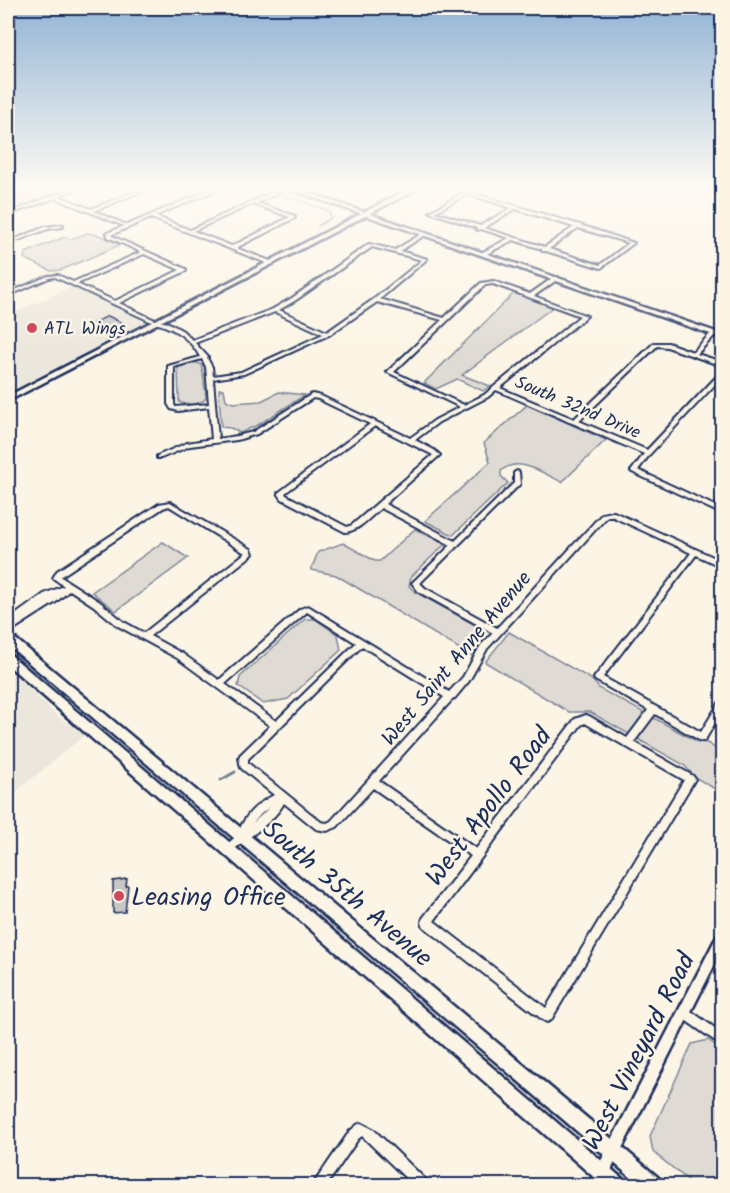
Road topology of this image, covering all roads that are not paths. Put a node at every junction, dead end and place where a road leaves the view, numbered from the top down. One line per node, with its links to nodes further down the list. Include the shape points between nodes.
1 (125, 243): 14 (street)
2 (219, 243): 11 (street)
3 (243, 243): 11 (street)
4 (310, 243): 16 (main road)
5 (410, 243): 13 (street)
6 (449, 243): 15 (street)
7 (505, 243): 15 (street)
8 (522, 243): 12 (street)
9 (554, 243): 12 (street)
10 (631, 243): 12 (street, via 601,267)
11 (232, 248): 16 (street)
12 (544, 250)
13 (397, 251): 21 (street, via 425,259); 23 (street, via 371,245)
14 (145, 252): 18 (street); 22 (street, via 184,270)
15 (486, 255): 17 (street)
16 (271, 263): 25 (main road)
17 (556, 279): 20 (street); 26 (street)
18 (73, 284): 19 (street, via 53,276); 22 (street)
19 (8, 295)
20 (531, 296): 24 (street, via 488,282); 35 (street, via 584,315)
21 (376, 300): 24 (street); 27 (street)
22 (116, 303): 25 (street)
23 (275, 310): 27 (street); 29 (street)
24 (446, 320): 38 (street, via 390,372)
25 (156, 322): 29 (street); 36 (main road)
26 (714, 333): 28 (street); 30 (street)
27 (327, 334): 34 (street, via 242,373)
28 (723, 336)
29 (192, 342): 31 (street)
30 (694, 354): 32 (street); 39 (street, via 656,344)
31 (205, 357): 34 (street); 37 (street, via 173,364 173,408)
32 (723, 364)
33 (723, 374): 43 (street)
34 (210, 378): 37 (street)
35 (496, 388): 38 (street); 39 (street, South 32nd Drive)
36 (8, 399)
37 (212, 405): 41 (street)
38 (464, 407): 42 (street)
39 (575, 422): 43 (street, South 32nd Drive)
40 (374, 424): 41 (street, via 312,396 255,432); 42 (street); 47 (street, via 281,494 347,530)
41 (215, 441): 44 (street, via 189,444)
42 (410, 441): 47 (street, via 437,455)
43 (648, 453): 48 (street, via 634,471)
44 (159, 457)
45 (517, 473): 49 (street, via 517,484)
46 (723, 500): 48 (street)
47 (381, 505): 49 (street)
48 (719, 510)
49 (455, 544): 56 (street, via 416,583)
50 (695, 552): 51 (street); 56 (street, West Saint Anne Avenue, via 612,514 604,516); 64 (street, via 598,678)
51 (723, 564)
52 (68, 587): 53 (street); 57 (street); 57 (street, via 57,577 167,503 249,554)
53 (30, 611): 54 (street); 55 (street)
54 (8, 624)
55 (8, 629)
56 (498, 632): 62 (street, West Saint Anne Avenue)
57 (145, 636): 61 (street)
58 (8, 639): 69 (main road, South 35th Avenue)
59 (362, 642): 61 (street, via 308,609); 62 (street); 65 (street)
60 (8, 658): 70 (main road, South 35th Avenue)
61 (219, 684): 65 (street)
62 (451, 697): 67 (street, West Saint Anne Avenue)
63 (723, 705): 64 (street, via 702,737)
64 (653, 710): 66 (street)
65 (275, 725): 68 (street, via 243,758 244,765)
66 (629, 743): 71 (street, West Apollo Road, via 586,719 578,722); 71 (street, West Apollo Road, via 690,779 547,1016 427,922)
67 (372, 782): 68 (street, West Saint Anne Avenue, via 327,827 320,826); 71 (street)
68 (283, 796): 69 (street, via 253,831)
69 (242, 836): 70 (street); 75 (main road, South 35th Avenue)
70 (228, 849): 76 (main road, South 35th Avenue)
71 (477, 855)
72 (723, 938): 73 (street, West Vineyard Road)
73 (685, 1013): 74 (street); 75 (street, West Vineyard Road)
74 (723, 1040)
75 (614, 1151): 76 (street, West Vineyard Road); 80 (main road, South 35th Avenue)
76 (599, 1179): 79 (main road, South 35th Avenue)
77 (318, 1185): 78 (street, via 361,1129)
78 (424, 1185)
79 (618, 1185)
80 (655, 1185)

